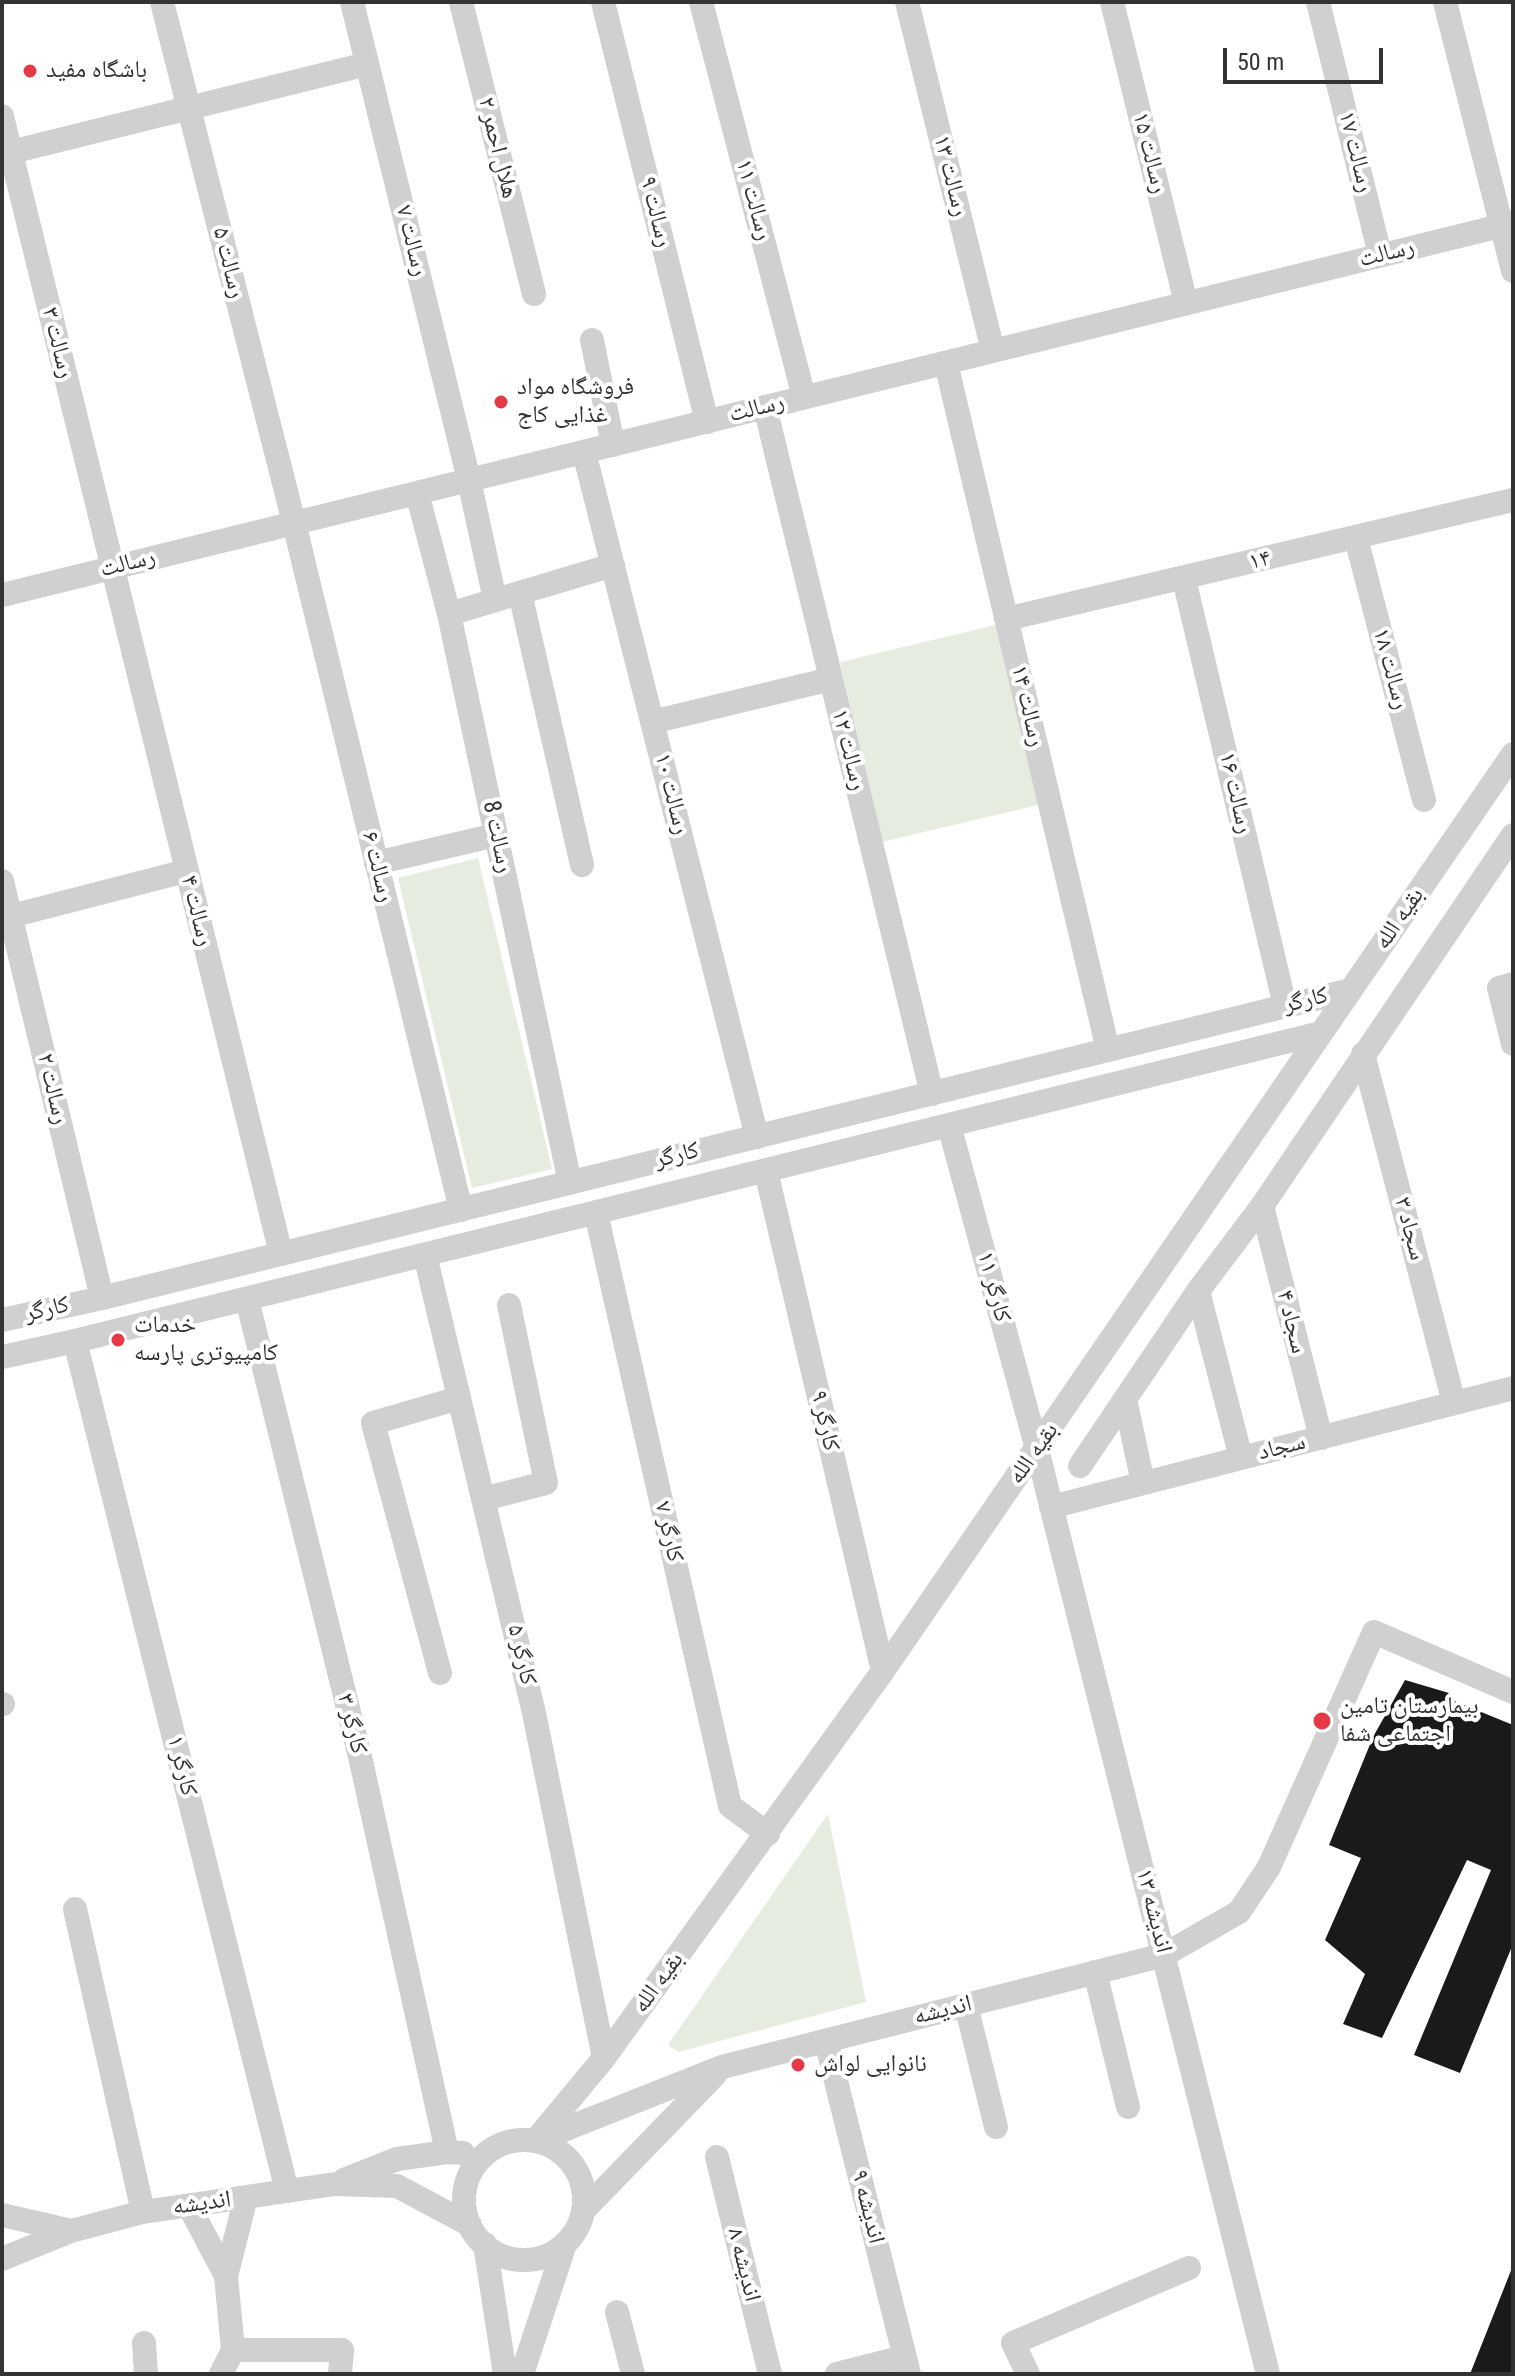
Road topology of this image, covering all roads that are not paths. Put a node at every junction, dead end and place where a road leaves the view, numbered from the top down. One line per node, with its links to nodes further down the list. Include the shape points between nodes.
1 (162, 2): 11 (street, رسالت ۵)
2 (352, 2): 10 (street, رسالت ۷)
3 (461, 2): 17 (street, هلال احمر ۲)
4 (603, 2): 24 (street, رسالت ۹)
5 (701, 2): 22 (street, رسالت ۱۱)
6 (907, 2): 20 (street, رسالت ۱۳)
7 (1112, 2): 18 (street, رسالت ۱۵)
8 (1318, 2): 15 (street, رسالت ۱۷)
9 (1445, 2): 14 (street)
10 (367, 64): 11 (street); 27 (street, رسالت ۷)
11 (188, 108): 13 (street); 30 (street, رسالت ۵)
12 (2, 116): 13 (street, رسالت ۳)
13 (11, 152): 33 (street, رسالت ۳)
14 (1508, 224): 15 (street, رسالت); 16 (street)
15 (1380, 255): 18 (street, رسالت)
16 (1513, 271)
17 (534, 294)
18 (1186, 303): 20 (street, رسالت)
19 (592, 340): 25 (street)
20 (993, 351): 21 (street, رسالت)
21 (946, 363): 22 (street, رسالت); 39 (street, رسالت ۱۴)
22 (804, 397): 23 (street, رسالت)
23 (765, 407): 24 (street, رسالت); 40 (street, رسالت ۱۲)
24 (707, 422): 25 (street, رسالت)
25 (613, 445): 26 (street, رسالت)
26 (584, 452): 27 (street, رسالت); 32 (street, رسالت ۱۰)
27 (469, 480): 28 (street, رسالت); 37 (street, رسالت ۷)
28 (417, 493): 30 (street, رسالت); 38 (street, رسالت 8)
29 (1513, 500): 31 (street, ۱۴)
30 (294, 523): 33 (street, رسالت); 46 (street, رسالت ۶)
31 (1356, 538): 34 (street, ۱۴); 43 (street, رسالت ۱۸)
32 (613, 565): 35 (street); 41 (street, رسالت ۱۰)
33 (111, 569): 36 (street, رسالت); 48 (street, رسالت ۴)
34 (1184, 579): 39 (street, ۱۴); 53 (street, رسالت ۱۶)
35 (520, 593): 37 (street); 47 (street)
36 (2, 595)
37 (495, 600): 38 (street)
38 (449, 614): 44 (street, رسالت 8)
39 (1006, 619): 56 (street, رسالت ۱۴)
40 (831, 679): 41 (street); 58 (street, رسالت ۱۲)
41 (652, 722): 60 (street, رسالت ۱۰)
42 (1513, 754): 52 (street, بقیه الله)
43 (1424, 800)
44 (496, 835): 46 (street); 62 (street, رسالت 8)
45 (1513, 835): 57 (street, بقیه الله)
46 (376, 863): 64 (street, رسالت ۶)
47 (582, 865)
48 (186, 871): 50 (street); 67 (street, رسالت ۴)
49 (2, 881): 50 (street, رسالت ۲)
50 (11, 916): 71 (street, رسالت ۲)
51 (1513, 984): 55 (street, via 1499,988)
52 (1351, 990): 53 (street, کارگر); 54 (street, بقیه الله)
53 (1285, 1006): 56 (street, کارگر)
54 (1321, 1033): 59 (street, کارگر); 82 (street, بقیه الله)
55 (1513, 1044)
56 (1108, 1050): 58 (street, کارگر)
57 (1363, 1054): 63 (street, بقیه الله); 80 (street, سجاد ۳)
58 (932, 1094): 60 (street, کارگر)
59 (949, 1125): 61 (street, کارگر); 82 (street, کارگر ۱۱)
60 (757, 1137): 62 (street, کارگر)
61 (766, 1171): 65 (street, کارگر); 88 (street, کارگر ۹)
62 (570, 1183): 64 (street, کارگر)
63 (1262, 1206): 70 (street, بقیه الله); 81 (street, سجاد ۴)
64 (461, 1210): 66 (street, کارگر)
65 (596, 1213): 68 (street, کارگر); 91 (street, کارگر ۷, via 730,1806)
66 (344, 1238): 67 (street, کارگر); 69 (street)
67 (281, 1254): 71 (street, کارگر)
68 (425, 1255): 69 (street, کارگر); 78 (street, کارگر ۵)
69 (352, 1272): 72 (street, کارگر)
70 (1198, 1291): 79 (street, بقیه الله); 83 (street)
71 (102, 1298): 74 (street, کارگر)
72 (247, 1299): 75 (street, کارگر); 102 (street, کارگر ۳, via 361,1761)
73 (509, 1305): 86 (street, via 546,1483)
74 (2, 1320)
75 (75, 1341): 76 (street, کارگر); 106 (street, کارگر ۱)
76 (2, 1357)
77 (1513, 1388): 80 (street, سجاد)
78 (459, 1398): 86 (street, کارگر ۵); 89 (street, via 373,1423)
79 (1125, 1399): 84 (street, بقیه الله); 85 (street)
80 (1454, 1403): 81 (street, سجاد)
81 (1321, 1438): 83 (street, سجاد)
82 (1037, 1449): 87 (street, اندیشه ۱۳); 88 (street, بقیه الله)
83 (1241, 1458): 85 (street, سجاد)
84 (1080, 1466)
85 (1143, 1483): 87 (street, سجاد)
86 (483, 1499): 97 (street, کارگر ۵, via 534,1713)
87 (1051, 1507): 93 (street, اندیشه ۱۳)
88 (883, 1671): 91 (street, بقیه الله)
89 (440, 1673)
90 (1513, 1692): 93 (street, اندیشه, via 1374,1632 1269,1867 1239,1912)
91 (768, 1834): 97 (street, بقیه الله)
92 (75, 1909): 110 (street)
93 (1164, 1955): 94 (street, اندیشه); 132 (street, اندیشه ۱۳)
94 (1095, 1972): 95 (street, اندیشه); 99 (street)
95 (966, 2005): 96 (street, اندیشه); 100 (street)
96 (826, 2041): 98 (street, اندیشه); 122 (street, اندیشه ۹)
97 (604, 2058): 101 (street, بقیه الله)
98 (722, 2067): 101 (street, اندیشه); 109 (street)
99 (1128, 2107)
100 (996, 2127)
101 (536, 2140): 103 (street, اندیشه, via 499,2145); 109 (street, via 554,2147 579,2174)
102 (447, 2152): 103 (street, اندیشه); 105 (street, اندیشه, via 397,2159)
103 (484, 2155): 112 (street, via 466,2188)
104 (717, 2157): 129 (street, اندیشه ۸)
105 (335, 2184): 106 (street, اندیشه); 112 (street, اندیشه, via 397,2186)
106 (287, 2191): 107 (street, اندیشه)
107 (246, 2197): 108 (street, اندیشه); 118 (street)
108 (189, 2206): 110 (street, اندیشه); 118 (street)
109 (583, 2211): 115 (street)
110 (143, 2212): 113 (street, اندیشه)
111 (2, 2215): 113 (street, اندیشه)
112 (470, 2225): 114 (street, اندیشه)
113 (71, 2231): 116 (street, اندیشه)
114 (485, 2244): 115 (street, اندیشه, via 513,2259 549,2254); 126 (street)
115 (565, 2244): 127 (street)
116 (2, 2259)
117 (1189, 2268): 131 (street, via 1013,2343)
118 (226, 2276): 121 (street)
119 (617, 2312): 128 (street)
120 (144, 2343): 123 (street)
121 (233, 2350): 124 (street); 125 (street, via 342,2350)
122 (906, 2365): 130 (street)
123 (146, 2374)
124 (221, 2374)
125 (340, 2374)
126 (505, 2374)
127 (522, 2374)
128 (633, 2374)
129 (770, 2374)
130 (837, 2374)
131 (1028, 2374)
132 (1268, 2374)

